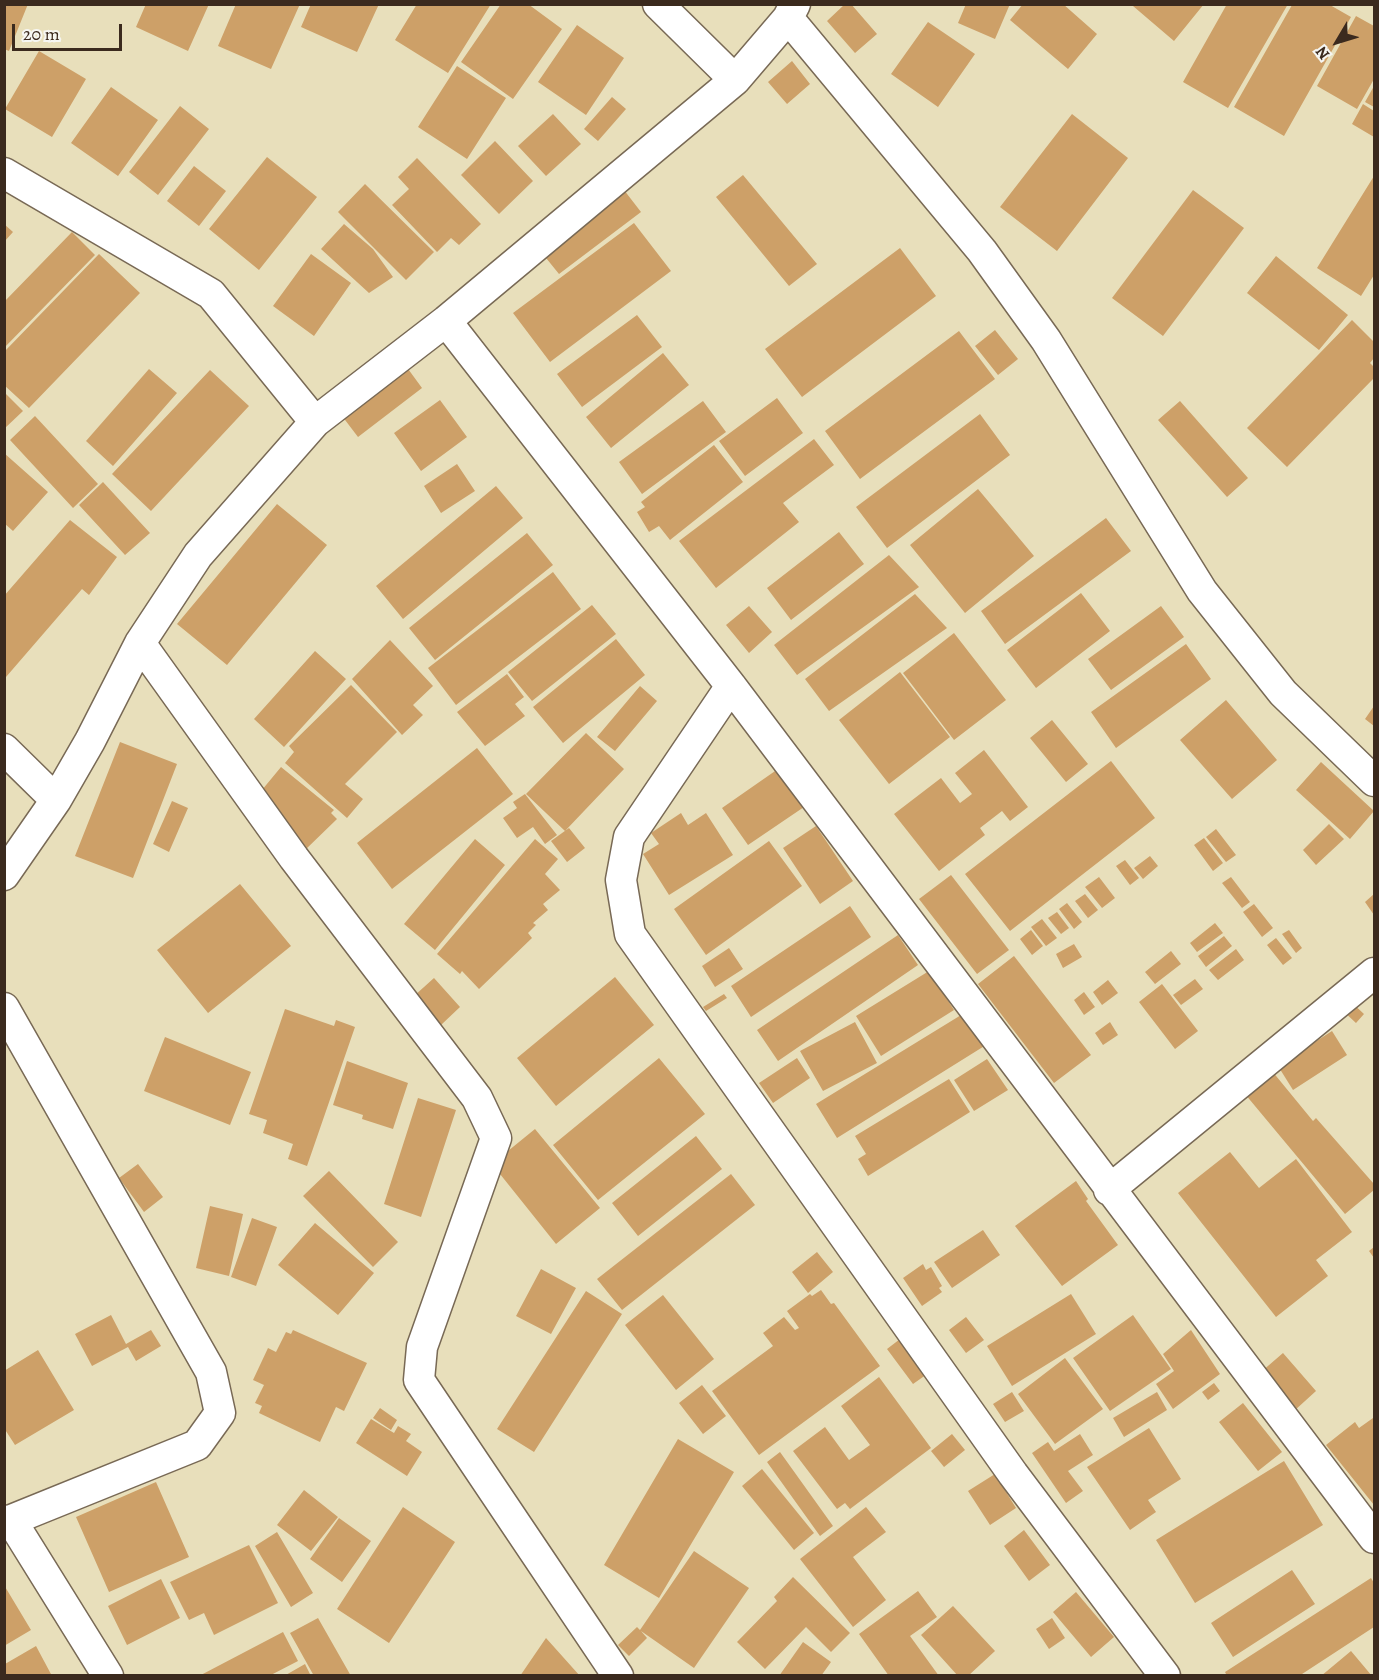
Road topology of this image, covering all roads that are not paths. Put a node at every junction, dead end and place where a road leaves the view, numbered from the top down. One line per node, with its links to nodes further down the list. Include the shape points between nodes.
1 (658, 4): 3 (street)
2 (792, 11): 3 (street); 10 (street, via 1046,340 1202,591 1282,693)
3 (735, 80): 5 (street)
4 (4, 173): 6 (street, via 211,294)
5 (446, 321): 6 (street); 8 (street)
6 (315, 422): 7 (street, via 198,555)
7 (140, 643): 11 (street); 19 (street, via 294,858 477,1098 496,1138 422,1347 419,1380)
8 (731, 686): 15 (street); 20 (street, via 629,837 621,880 630,934 1013,1474)
9 (4, 749): 11 (street)
10 (1374, 781)
11 (56, 800): 12 (street)
12 (4, 875)
13 (1374, 973): 15 (street)
14 (4, 1008): 16 (street, via 211,1372 220,1413 197,1445)
15 (1109, 1190): 17 (street)
16 (8, 1521): 18 (street)
17 (1374, 1538)
18 (108, 1676)
19 (618, 1676)
20 (1165, 1676)

